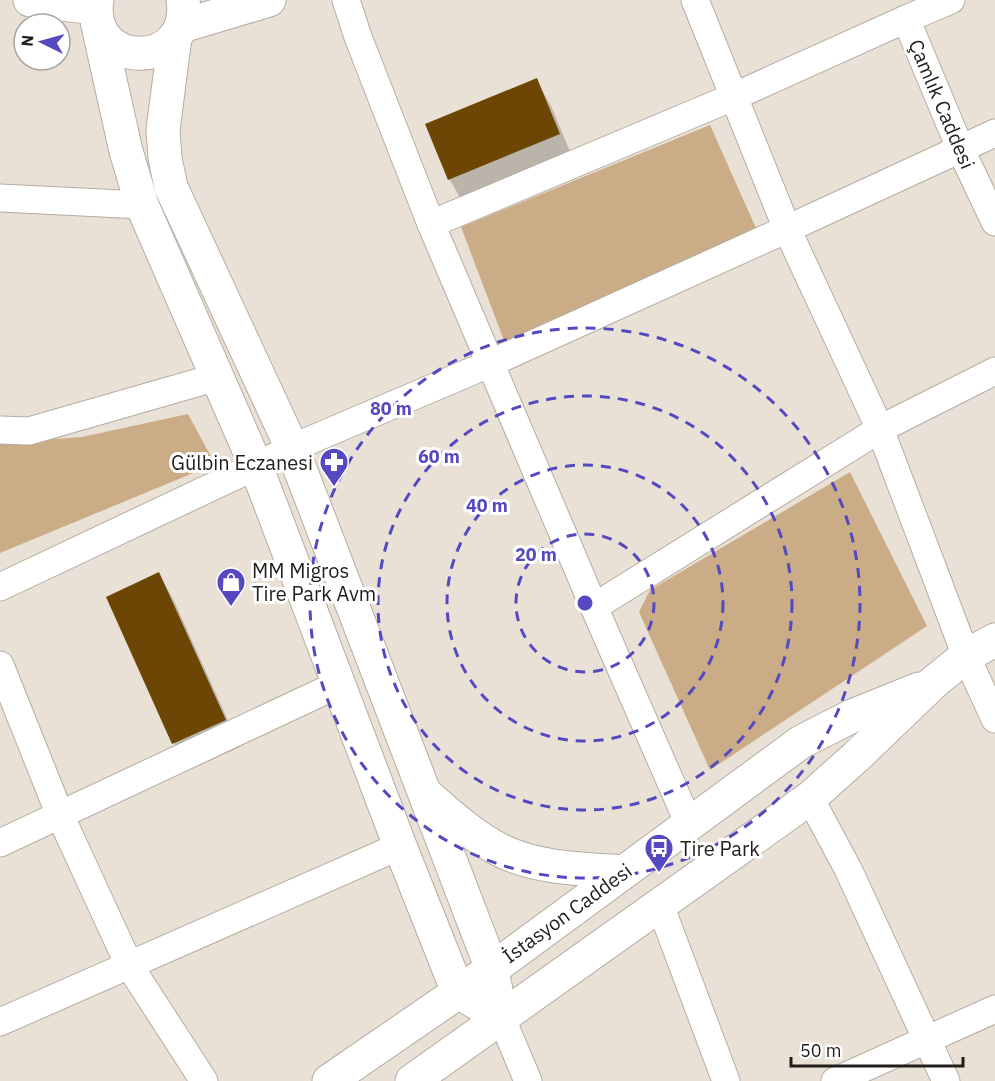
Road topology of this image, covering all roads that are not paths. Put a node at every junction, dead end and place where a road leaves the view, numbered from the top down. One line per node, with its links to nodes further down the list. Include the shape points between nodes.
1 (30, 0): 6 (street)
2 (268, 0): 8 (street)
3 (346, 0): 15 (street)
4 (695, 0): 9 (street)
5 (951, 0): 7 (street)
6 (97, 11): 8 (street, via 105,37 127,52 140,54 165,46); 13 (street, via 126,152)
7 (906, 19): 9 (street); 11 (street, Çamlık Caddesi)
8 (180, 21): 22 (street, via 163,130 171,187)
9 (734, 97): 15 (street); 16 (street)
10 (995, 132): 11 (street)
11 (960, 148): 14 (street, Çamlık Caddesi); 16 (street)
12 (0, 198): 13 (street)
13 (142, 205): 19 (street)
14 (995, 222)
15 (431, 224): 17 (street)
16 (787, 229): 17 (street); 20 (street)
17 (491, 363): 22 (street); 25 (street)
18 (995, 371): 20 (street)
19 (217, 377): 21 (street, via 29,431); 23 (street)
20 (880, 429): 25 (street); 27 (street)
21 (0, 430)
22 (292, 448): 23 (street); 32 (street)
23 (256, 466): 24 (street); 30 (street)
24 (0, 587)
25 (594, 607): 35 (street)
26 (995, 640): 27 (street, İstasyon Caddesi)
27 (966, 656): 29 (street, İstasyon Caddesi); 31 (street)
28 (0, 665): 34 (street)
29 (934, 682): 33 (street, İstasyon Caddesi); 35 (street, İstasyon Caddesi, via 801,742)
30 (339, 684): 34 (street); 37 (street)
31 (995, 719)
32 (424, 793): 38 (street, via 503,852 549,865); 41 (street)
33 (810, 798): 39 (street, İstasyon Caddesi); 46 (street, via 848,869)
34 (60, 815): 36 (street); 40 (street)
35 (689, 824): 38 (street, İstasyon Caddesi)
36 (0, 843)
37 (400, 846): 40 (street); 42 (street)
38 (624, 872): 41 (street, İstasyon Caddesi)
39 (660, 905): 44 (street, İstasyon Caddesi); 51 (street)
40 (129, 966): 45 (street); 47 (street)
41 (492, 969): 42 (street, İstasyon Caddesi); 44 (street)
42 (458, 993): 44 (street); 48 (street, İstasyon Caddesi)
43 (995, 1008): 46 (street)
44 (501, 1017): 49 (street, İstasyon Caddesi); 50 (street)
45 (0, 1022)
46 (927, 1039): 52 (street); 53 (street)
47 (204, 1081)
48 (328, 1081)
49 (412, 1081)
50 (528, 1081)
51 (726, 1081)
52 (835, 1081)
53 (946, 1081)

